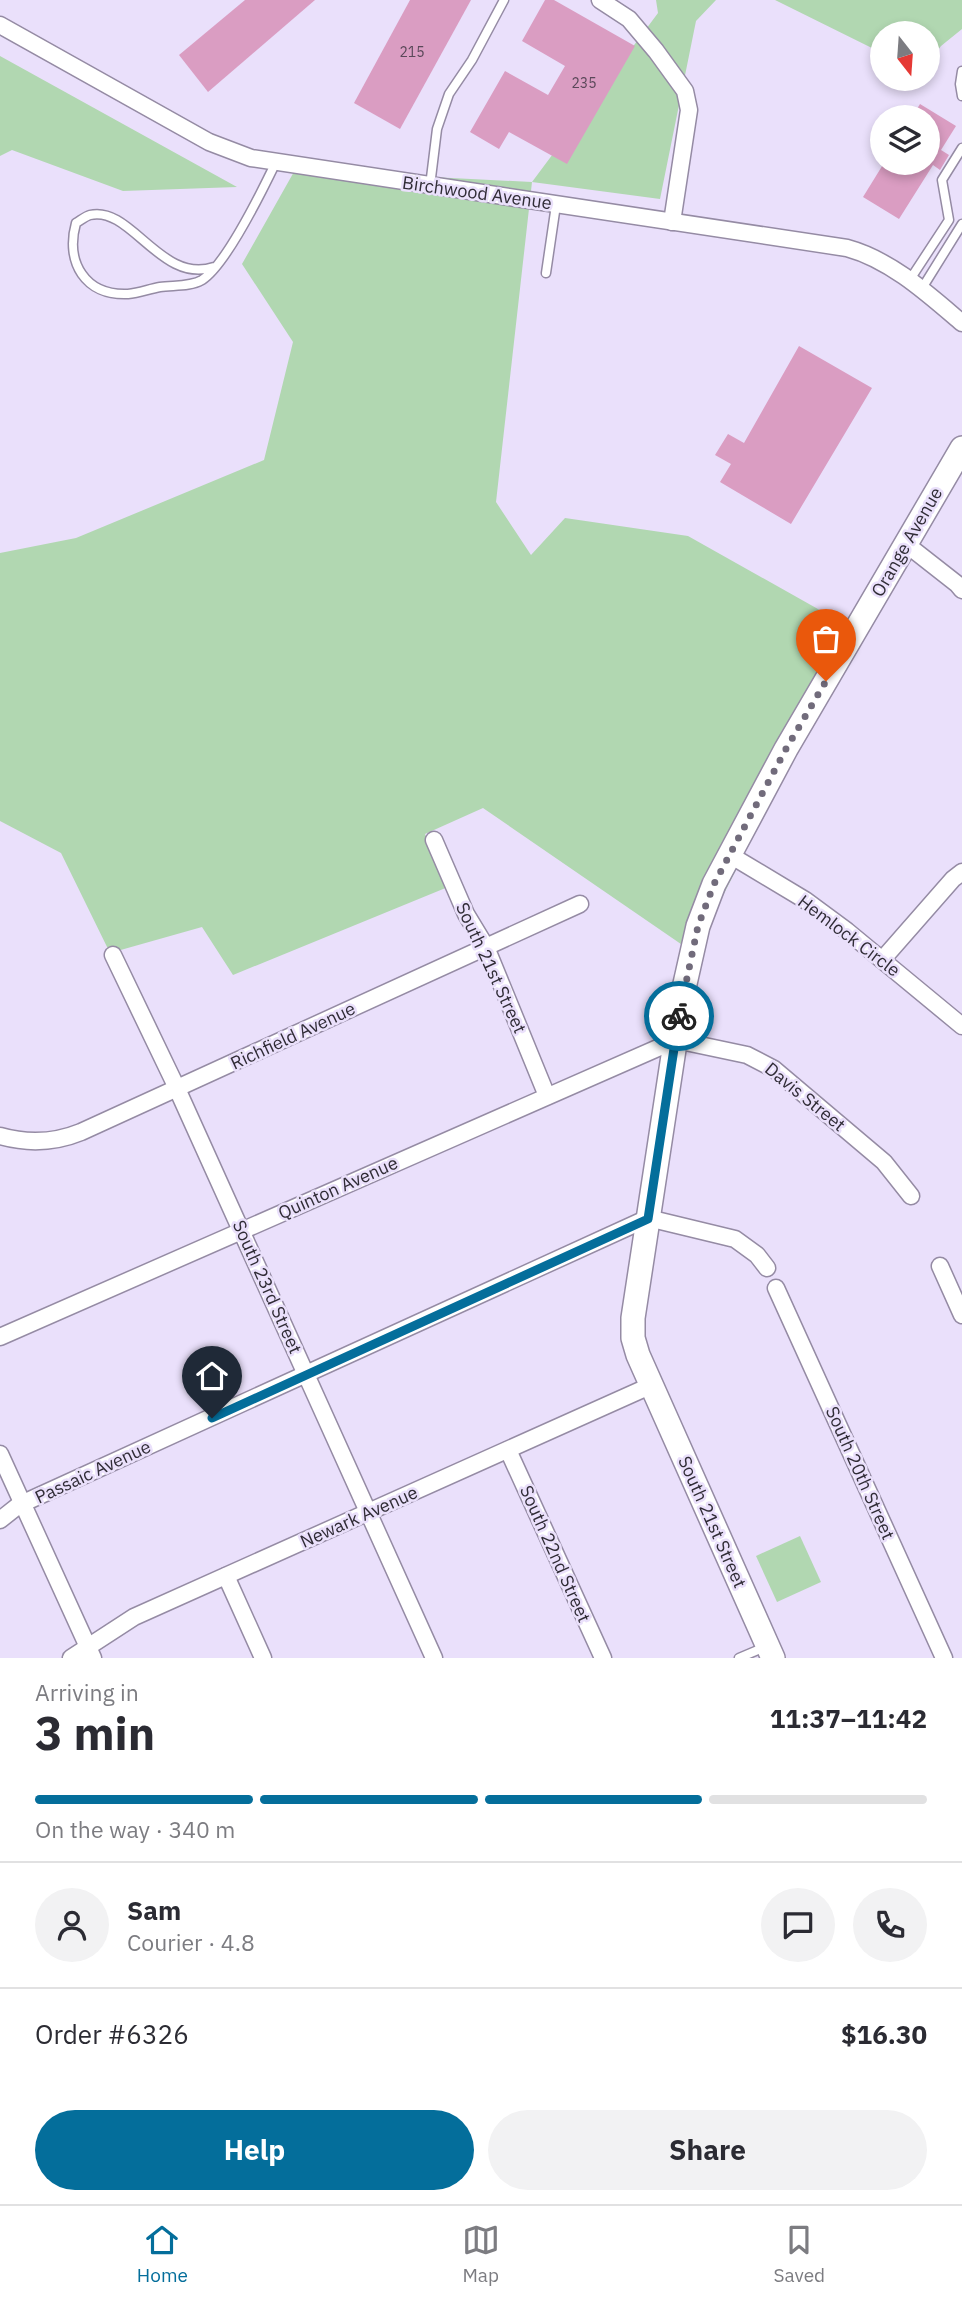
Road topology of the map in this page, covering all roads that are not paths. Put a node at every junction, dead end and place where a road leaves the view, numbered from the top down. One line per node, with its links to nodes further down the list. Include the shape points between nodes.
1 (504, 0): 8 (lane, via 449,94 437,129)
2 (600, 0): 10 (street, via 637,28 688,98)
3 (0, 25): 7 (street, Birchwood Avenue, via 209,142)
4 (962, 71): 5 (lane)
5 (962, 96)
6 (962, 148): 14 (lane, via 942,180 949,220)
7 (276, 162): 8 (street, Birchwood Avenue); 12 (lane, via 247,218)
8 (430, 186): 9 (street, Birchwood Avenue)
9 (556, 205): 10 (street, Birchwood Avenue); 13 (lane)
10 (671, 222): 14 (street, Birchwood Avenue, via 847,248 871,255)
11 (962, 224): 14 (lane)
12 (214, 267): 12 (lane, via 203,271 183,267 103,214 76,223 72,239 75,261 85,281 110,293 185,284 201,280)
13 (547, 273)
14 (915, 286): 15 (street, Birchwood Avenue)
15 (962, 323)
16 (962, 448): 17 (street, Orange Avenue)
17 (906, 544): 18 (street); 20 (street, Orange Avenue)
18 (962, 590)
19 (434, 840): 23 (street, South 21st Street, via 466,914)
20 (730, 855): 25 (street, Hemlock Circle, via 805,900); 27 (street, Orange Avenue, via 698,926)
21 (962, 872): 25 (street)
22 (580, 904): 23 (street, Richfield Avenue)
23 (486, 947): 28 (street, Richfield Avenue); 29 (street, South 21st Street)
24 (113, 955): 28 (street, South 23rd Street)
25 (882, 960): 26 (street, Hemlock Circle)
26 (962, 1026)
27 (676, 1040): 29 (street, Quinton Avenue); 31 (street, Davis Street, via 747,1055 768,1065 884,1162); 32 (street, Orange Avenue)
28 (177, 1089): 30 (street, Richfield Avenue, via 59,1140 25,1142); 33 (street, South 23rd Street)
29 (547, 1096): 33 (street, Quinton Avenue)
30 (0, 1136)
31 (911, 1196)
32 (648, 1219): 35 (street, via 735,1239 758,1255); 39 (street, Passaic Avenue); 40 (street, Orange Avenue, via 633,1338)
33 (242, 1231): 38 (street, Quinton Avenue); 39 (street, South 23rd Street)
34 (940, 1266): 37 (street)
35 (767, 1268)
36 (776, 1288): 54 (street, South 20th Street)
37 (962, 1314)
38 (0, 1337)
39 (306, 1374): 43 (street, Passaic Avenue); 44 (street, South 23rd Street)
40 (652, 1385): 41 (street, Newark Avenue); 48 (street, South 21st Street)
41 (508, 1450): 44 (street, Newark Avenue); 52 (street, South 22nd Street)
42 (0, 1454): 43 (street)
43 (23, 1504): 45 (street, Passaic Avenue); 47 (street)
44 (368, 1512): 46 (street, Newark Avenue); 51 (street, South 23rd Street)
45 (0, 1520)
46 (226, 1576): 47 (street, Newark Avenue, via 134,1617); 50 (street)
47 (91, 1652): 49 (street, Newark Avenue)
48 (770, 1652): 53 (lane)
49 (71, 1658)
50 (263, 1658)
51 (434, 1658)
52 (603, 1658)
53 (739, 1658)
54 (944, 1658)

